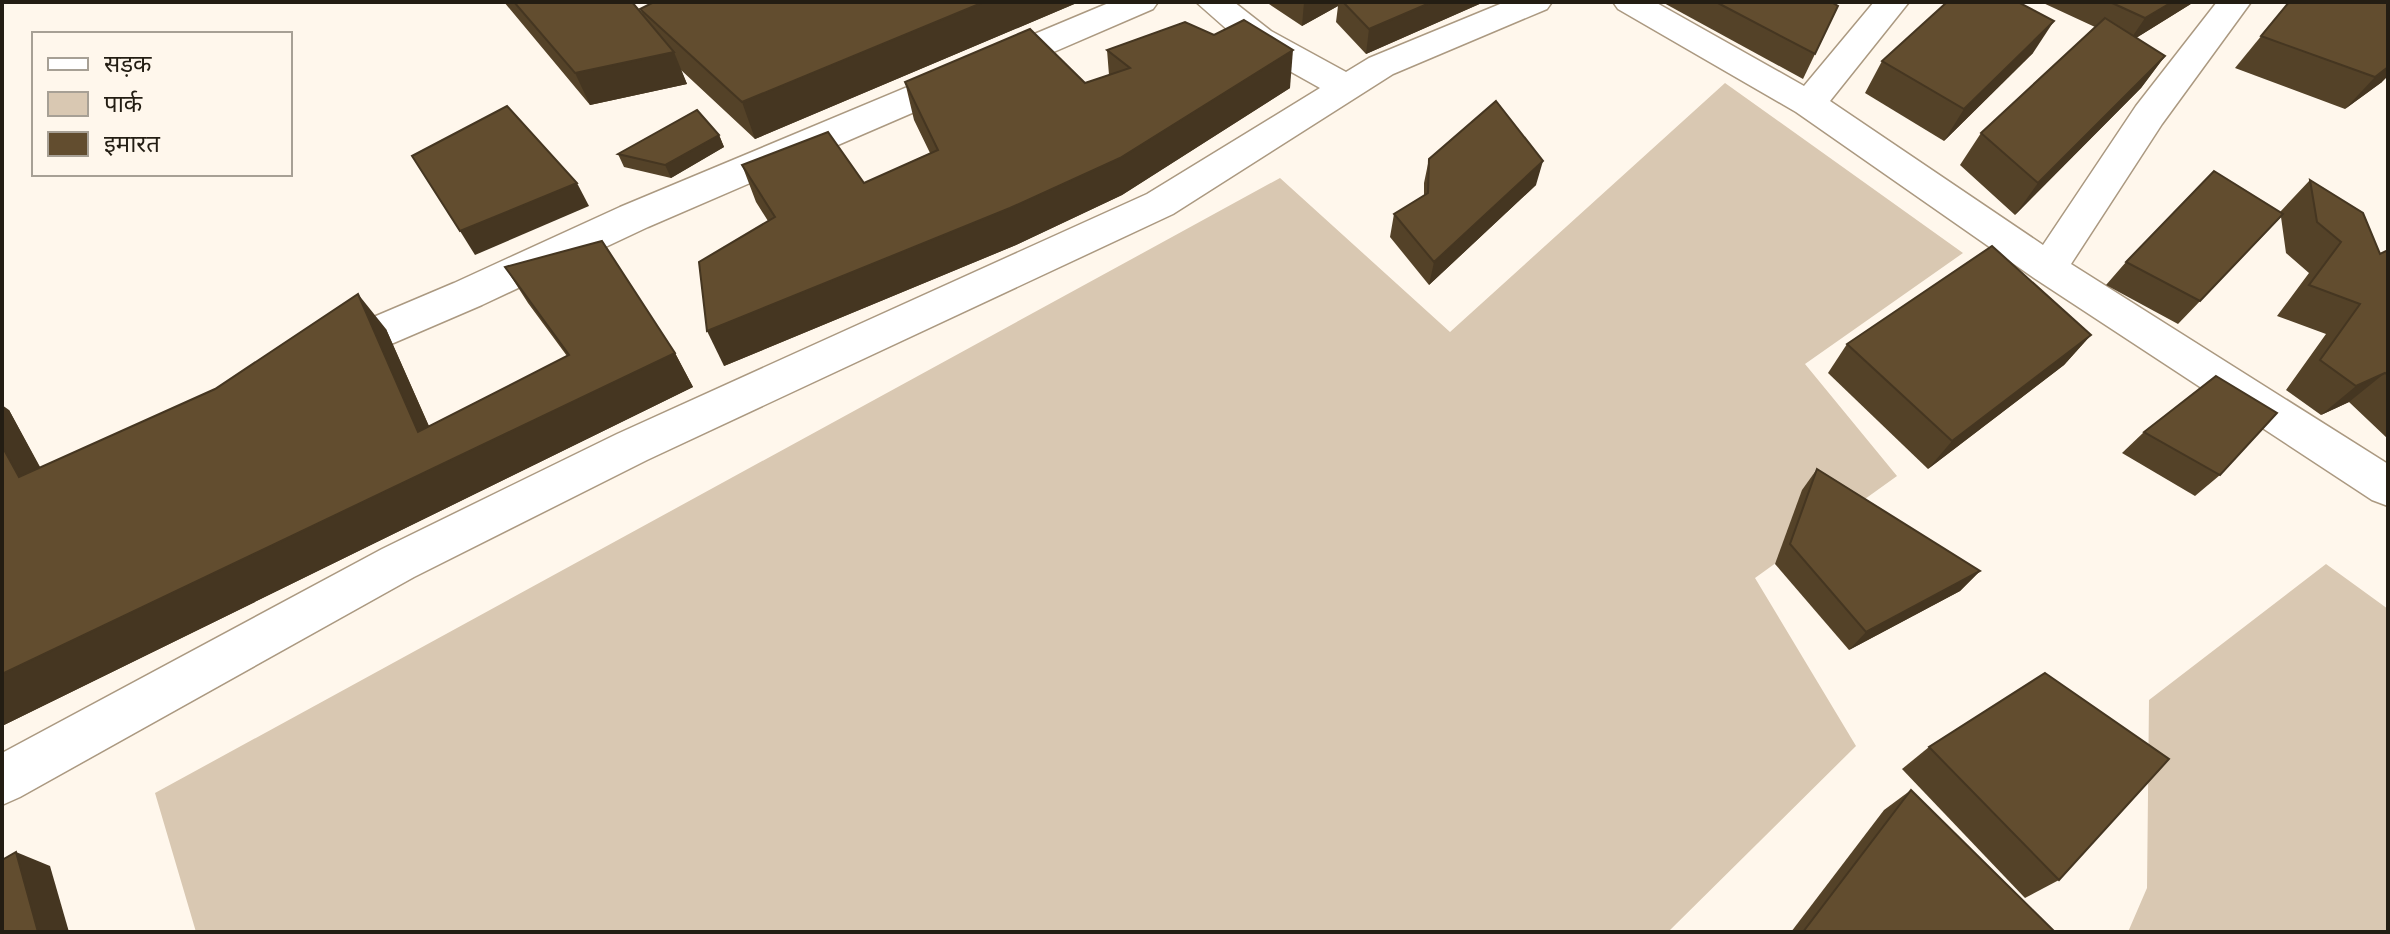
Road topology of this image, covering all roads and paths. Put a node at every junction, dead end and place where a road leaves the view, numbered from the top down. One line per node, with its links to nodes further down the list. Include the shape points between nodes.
1 (1141, 2): 10 (street, via 634,217)
2 (1213, 2): 7 (street, via 1259,39)
3 (1535, 2): 7 (street, via 1381,66)
4 (1630, 2): 8 (street)
5 (1892, 2): 8 (street)
6 (2234, 2): 9 (street, via 2149,115)
7 (1345, 87): 12 (street, via 1160,204 618,454 398,563)
8 (1809, 104): 9 (street)
9 (2048, 268): 11 (street)
10 (298, 367)
11 (2388, 487)
12 (2, 780)

